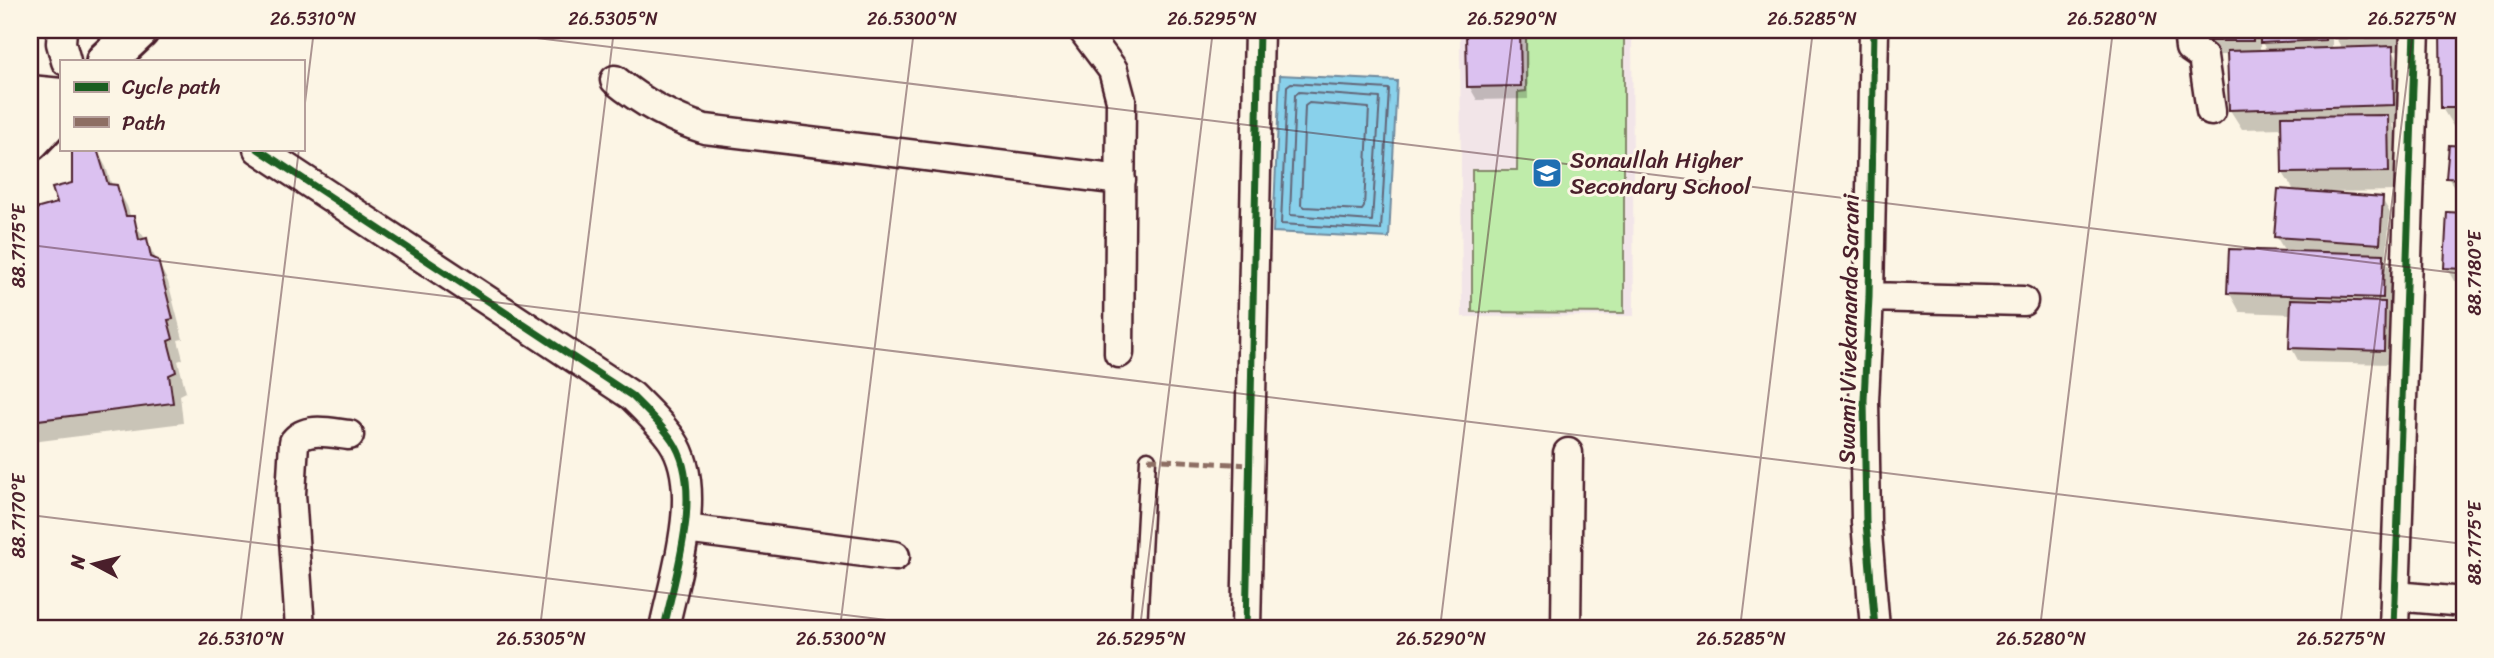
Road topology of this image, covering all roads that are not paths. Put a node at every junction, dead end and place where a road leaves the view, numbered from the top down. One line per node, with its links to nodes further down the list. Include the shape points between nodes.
1 (62, 30): 7 (street)
2 (1083, 30): 15 (street, via 1112,70 1122,100)
3 (1259, 30): 29 (street)
4 (1874, 30): 16 (street, Swami Vivekananda Sarani)
5 (2188, 30): 12 (street, via 2190,48 2203,57)
6 (2415, 30): 24 (street)
7 (66, 60)
8 (615, 80): 15 (street, via 661,113 727,134)
9 (30, 90): 10 (street)
10 (60, 93)
11 (60, 109): 13 (main road)
12 (2211, 111)
13 (30, 141)
14 (260, 150): 22 (street, via 632,396 673,441 688,478)
15 (1121, 180): 18 (street)
16 (1869, 297): 17 (street); 31 (street, Swami Vivekananda Sarani, via 1865,508)
17 (2023, 301)
18 (1119, 352)
19 (349, 435): 26 (street, via 310,432 294,442 291,494)
20 (1568, 453): 30 (street)
21 (1147, 459): 28 (lane)
22 (685, 529): 23 (street); 27 (street)
23 (895, 556)
24 (2395, 596): 25 (street); 32 (street)
25 (2464, 602)
26 (300, 628)
27 (664, 628)
28 (1139, 628)
29 (1246, 628)
30 (1566, 628)
31 (1875, 628)
32 (2394, 628)

